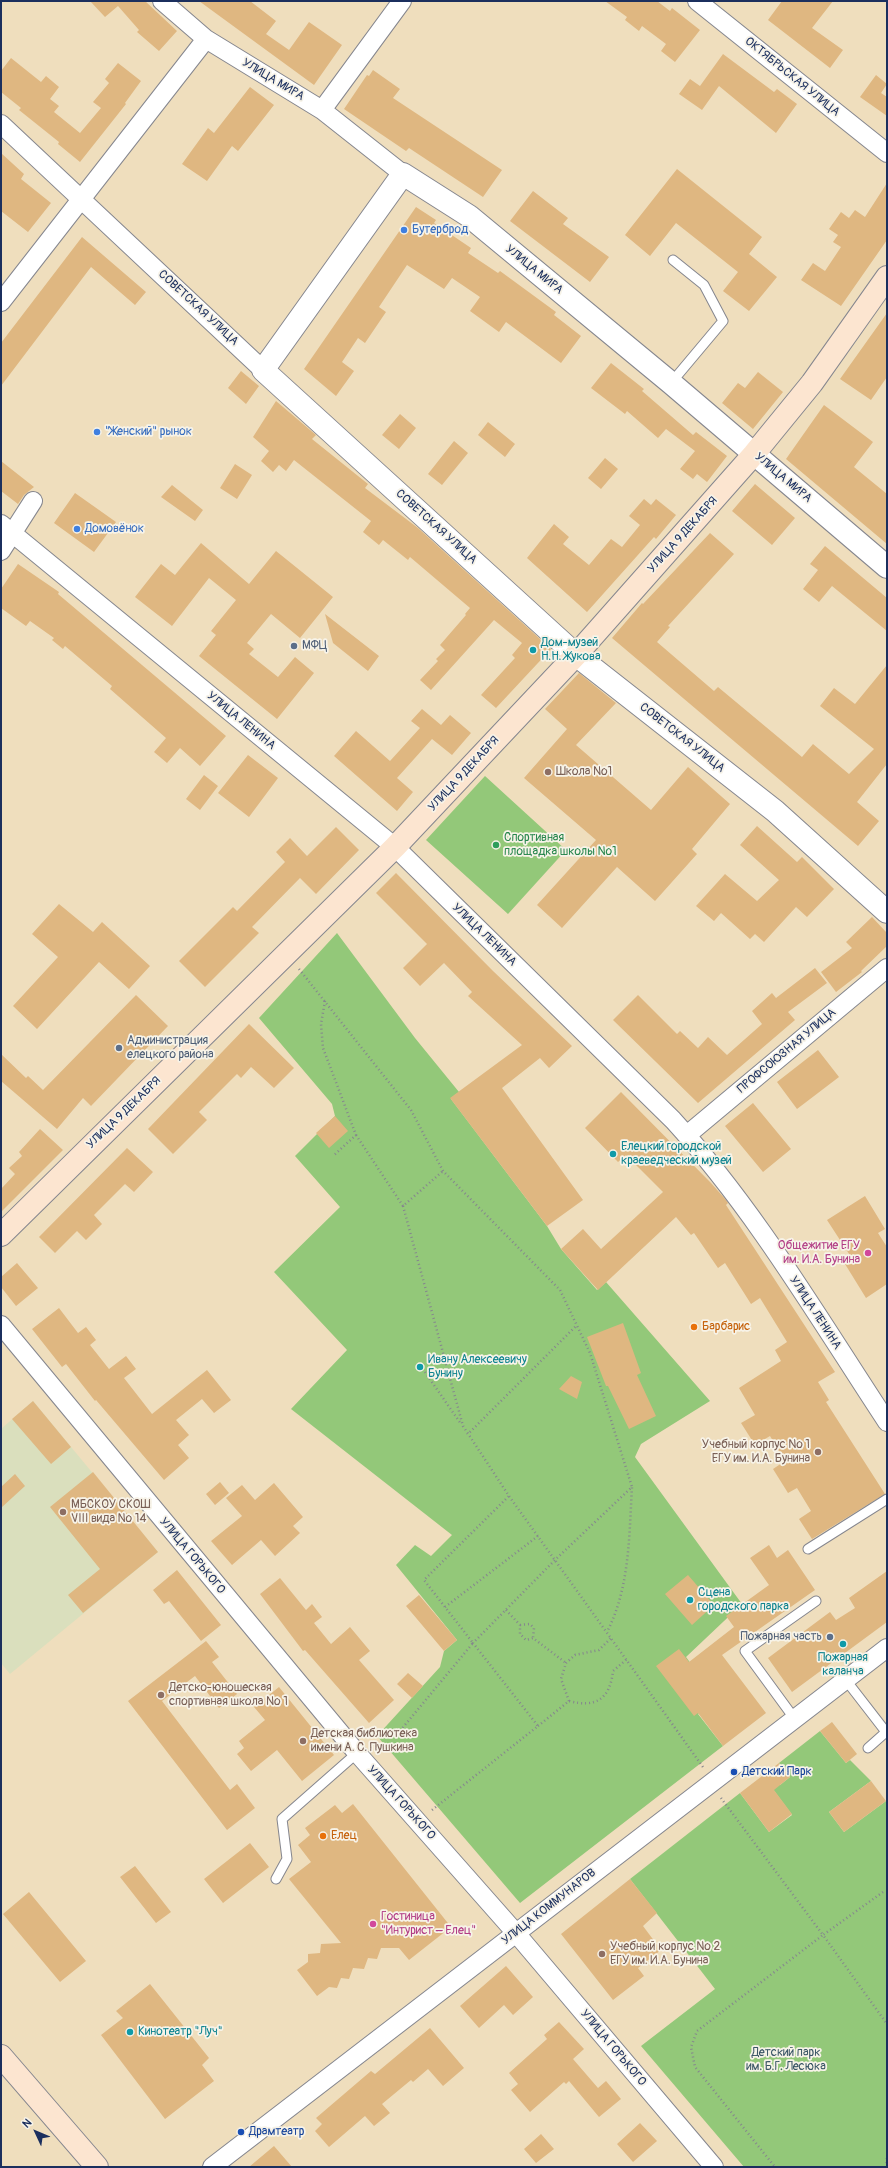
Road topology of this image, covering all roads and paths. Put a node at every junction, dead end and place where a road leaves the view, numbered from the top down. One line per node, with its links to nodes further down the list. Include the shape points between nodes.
1 (162, 1): 4 (street, УЛИЦА МИРА)
2 (402, 1): 5 (street)
3 (697, 1): 7 (street, ОКТЯБРЬСКАЯ УЛИЦА)
4 (206, 39): 5 (street, УЛИЦА МИРА); 9 (street)
5 (322, 110): 8 (street, УЛИЦА МИРА)
6 (1, 124): 9 (street, СОВЕТСКАЯ УЛИЦА)
7 (887, 153)
8 (403, 174): 13 (street); 14 (street, УЛИЦА МИРА, via 469,216)
9 (81, 198): 12 (street); 13 (street, СОВЕТСКАЯ УЛИЦА)
10 (673, 260): 14 (lane, via 704,285 724,321)
11 (887, 277): 15 (main road, УЛИЦА 9 ДЕКАБРЯ, via 812,383)
12 (1, 302)
13 (263, 370): 20 (street, СОВЕТСКАЯ УЛИЦА)
14 (671, 383): 15 (street, УЛИЦА МИРА)
15 (754, 454): 19 (street, УЛИЦА МИРА); 20 (main road, УЛИЦА 9 ДЕКАБРЯ)
16 (33, 501): 17 (street)
17 (7, 529): 18 (street); 21 (street, УЛИЦА ЛЕНИНА)
18 (1, 551)
19 (887, 567)
20 (576, 655): 21 (main road, УЛИЦА 9 ДЕКАБРЯ); 22 (street, СОВЕТСКАЯ УЛИЦА, via 775,811)
21 (395, 847): 27 (street, УЛИЦА ЛЕНИНА); 31 (main road, УЛИЦА 9 ДЕКАБРЯ)
22 (887, 912)
23 (296, 966): 25 (path)
24 (887, 968): 27 (street, ПРОФСОЮЗНАЯ УЛИЦА)
25 (325, 1001): 26 (path, via 321,1024 323,1048); 29 (path, via 411,1110)
26 (356, 1135): 28 (path); 30 (path)
27 (687, 1135): 35 (street, УЛИЦА ЛЕНИНА, via 740,1199)
28 (333, 1156)
29 (443, 1171): 30 (path); 33 (path, via 560,1290)
30 (402, 1206): 36 (path, via 463,1426)
31 (1, 1235)
32 (1, 1325): 60 (street, УЛИЦА ГОРЬКОГО)
33 (577, 1325): 36 (path); 37 (path, via 590,1353)
34 (425, 1372): 36 (path)
35 (887, 1422)
36 (468, 1434): 38 (path)
37 (632, 1487): 42 (path); 47 (path, via 626,1578 618,1612)
38 (509, 1496): 40 (path); 44 (path, via 424,1580)
39 (887, 1499): 41 (lane)
40 (538, 1536): 42 (path); 44 (path)
41 (808, 1549)
42 (555, 1560): 45 (path); 47 (path)
43 (816, 1601): 56 (lane, via 745,1651)
44 (445, 1607): 50 (path)
45 (506, 1610): 46 (path); 50 (path)
46 (520, 1625): 48 (path, via 520,1634 526,1640); 48 (path, via 530,1624 534,1628)
47 (607, 1632): 49 (path)
48 (533, 1638): 53 (path)
49 (611, 1638): 52 (path); 53 (path, via 599,1650 575,1655)
50 (473, 1643): 57 (path); 58 (path)
51 (887, 1648): 54 (street, УЛИЦА КОММУНАРОВ)
52 (627, 1659): 55 (path, via 613,1671 612,1683 606,1694 597,1701 589,1705); 61 (path)
53 (566, 1663): 55 (path, via 561,1679)
54 (845, 1679): 56 (street, УЛИЦА КОММУНАРОВ); 59 (lane, via 886,1732)
55 (569, 1701): 57 (path)
56 (794, 1718): 66 (street, УЛИЦА КОММУНАРОВ)
57 (538, 1726): 63 (path)
58 (395, 1737)
59 (868, 1748)
60 (357, 1753): 64 (lane, via 282,1819 287,1860); 66 (street, УЛИЦА ГОРЬКОГО)
61 (705, 1769)
62 (717, 1793): 67 (path)
63 (432, 1810)
64 (276, 1879)
65 (887, 1892): 67 (path, via 883,1892)
66 (515, 1932): 72 (street, УЛИЦА КОММУНАРОВ); 73 (street, УЛИЦА ГОРЬКОГО)
67 (824, 1935): 68 (path); 74 (path, via 697,2031 691,2047 695,2067)
68 (887, 2024)
69 (1, 2056): 71 (main road)
70 (887, 2157): 75 (path)
71 (97, 2167)
72 (212, 2167)
73 (714, 2167)
74 (775, 2167)
75 (886, 2167)

